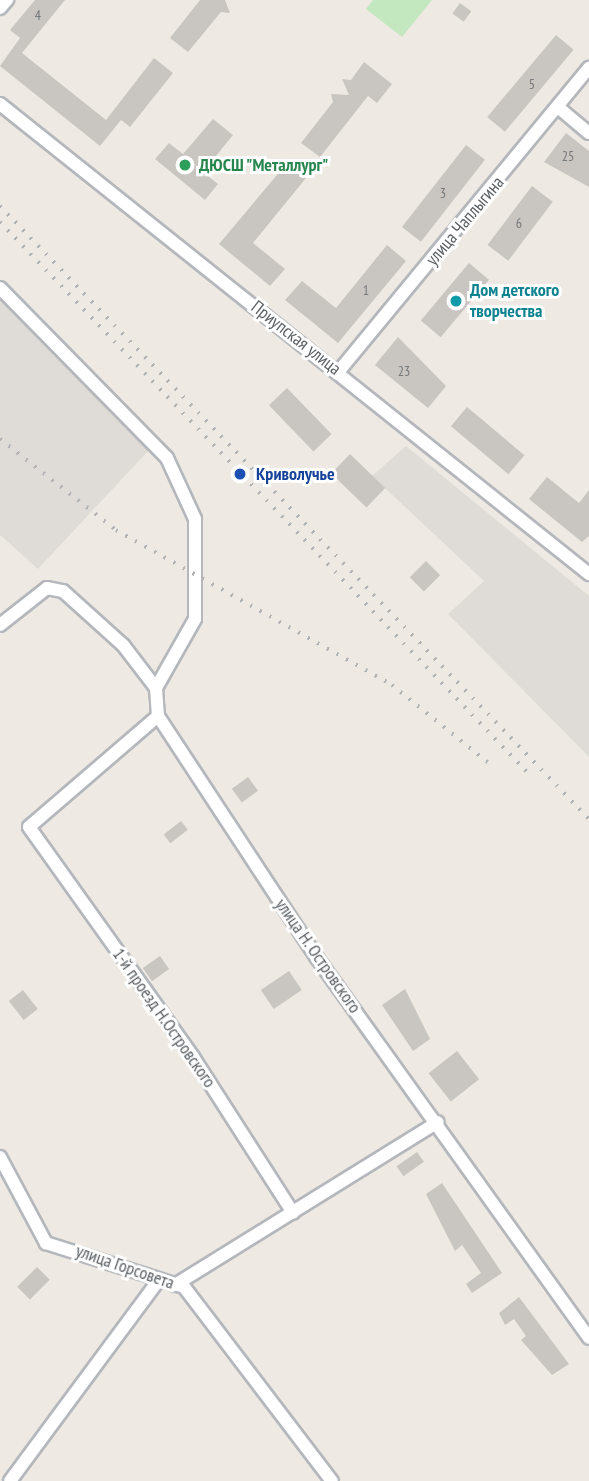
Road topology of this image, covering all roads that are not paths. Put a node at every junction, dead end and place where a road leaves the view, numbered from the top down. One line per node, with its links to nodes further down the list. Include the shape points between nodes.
1 (7, 0): 2 (street)
2 (0, 8)
3 (589, 68): 5 (street, улица Чаплыгина)
4 (0, 104): 8 (street, Приупская улица)
5 (559, 108): 6 (street); 8 (street, улица Чаплыгина)
6 (589, 133)
7 (0, 288): 11 (street, via 167,458 195,519 195,619)
8 (339, 372): 9 (street, Приупская улица)
9 (589, 574)
10 (0, 625): 11 (street, via 47,587 63,591 123,645)
11 (156, 688): 12 (street, улица Н. Островского)
12 (158, 716): 13 (street, улица Н. Островского, via 317,958); 15 (street, 1-й проезд Н.Островского, via 29,827 193,1057)
13 (438, 1122): 15 (street); 18 (street, улица Н. Островского)
14 (0, 1157): 16 (street, улица Горсовета, via 46,1243 117,1261)
15 (293, 1213): 17 (street)
16 (159, 1280): 17 (street, улица Горсовета); 20 (street)
17 (175, 1285): 19 (street, улица Горсовета, via 184,1287)
18 (589, 1338)
19 (328, 1480)
20 (10, 1481)

